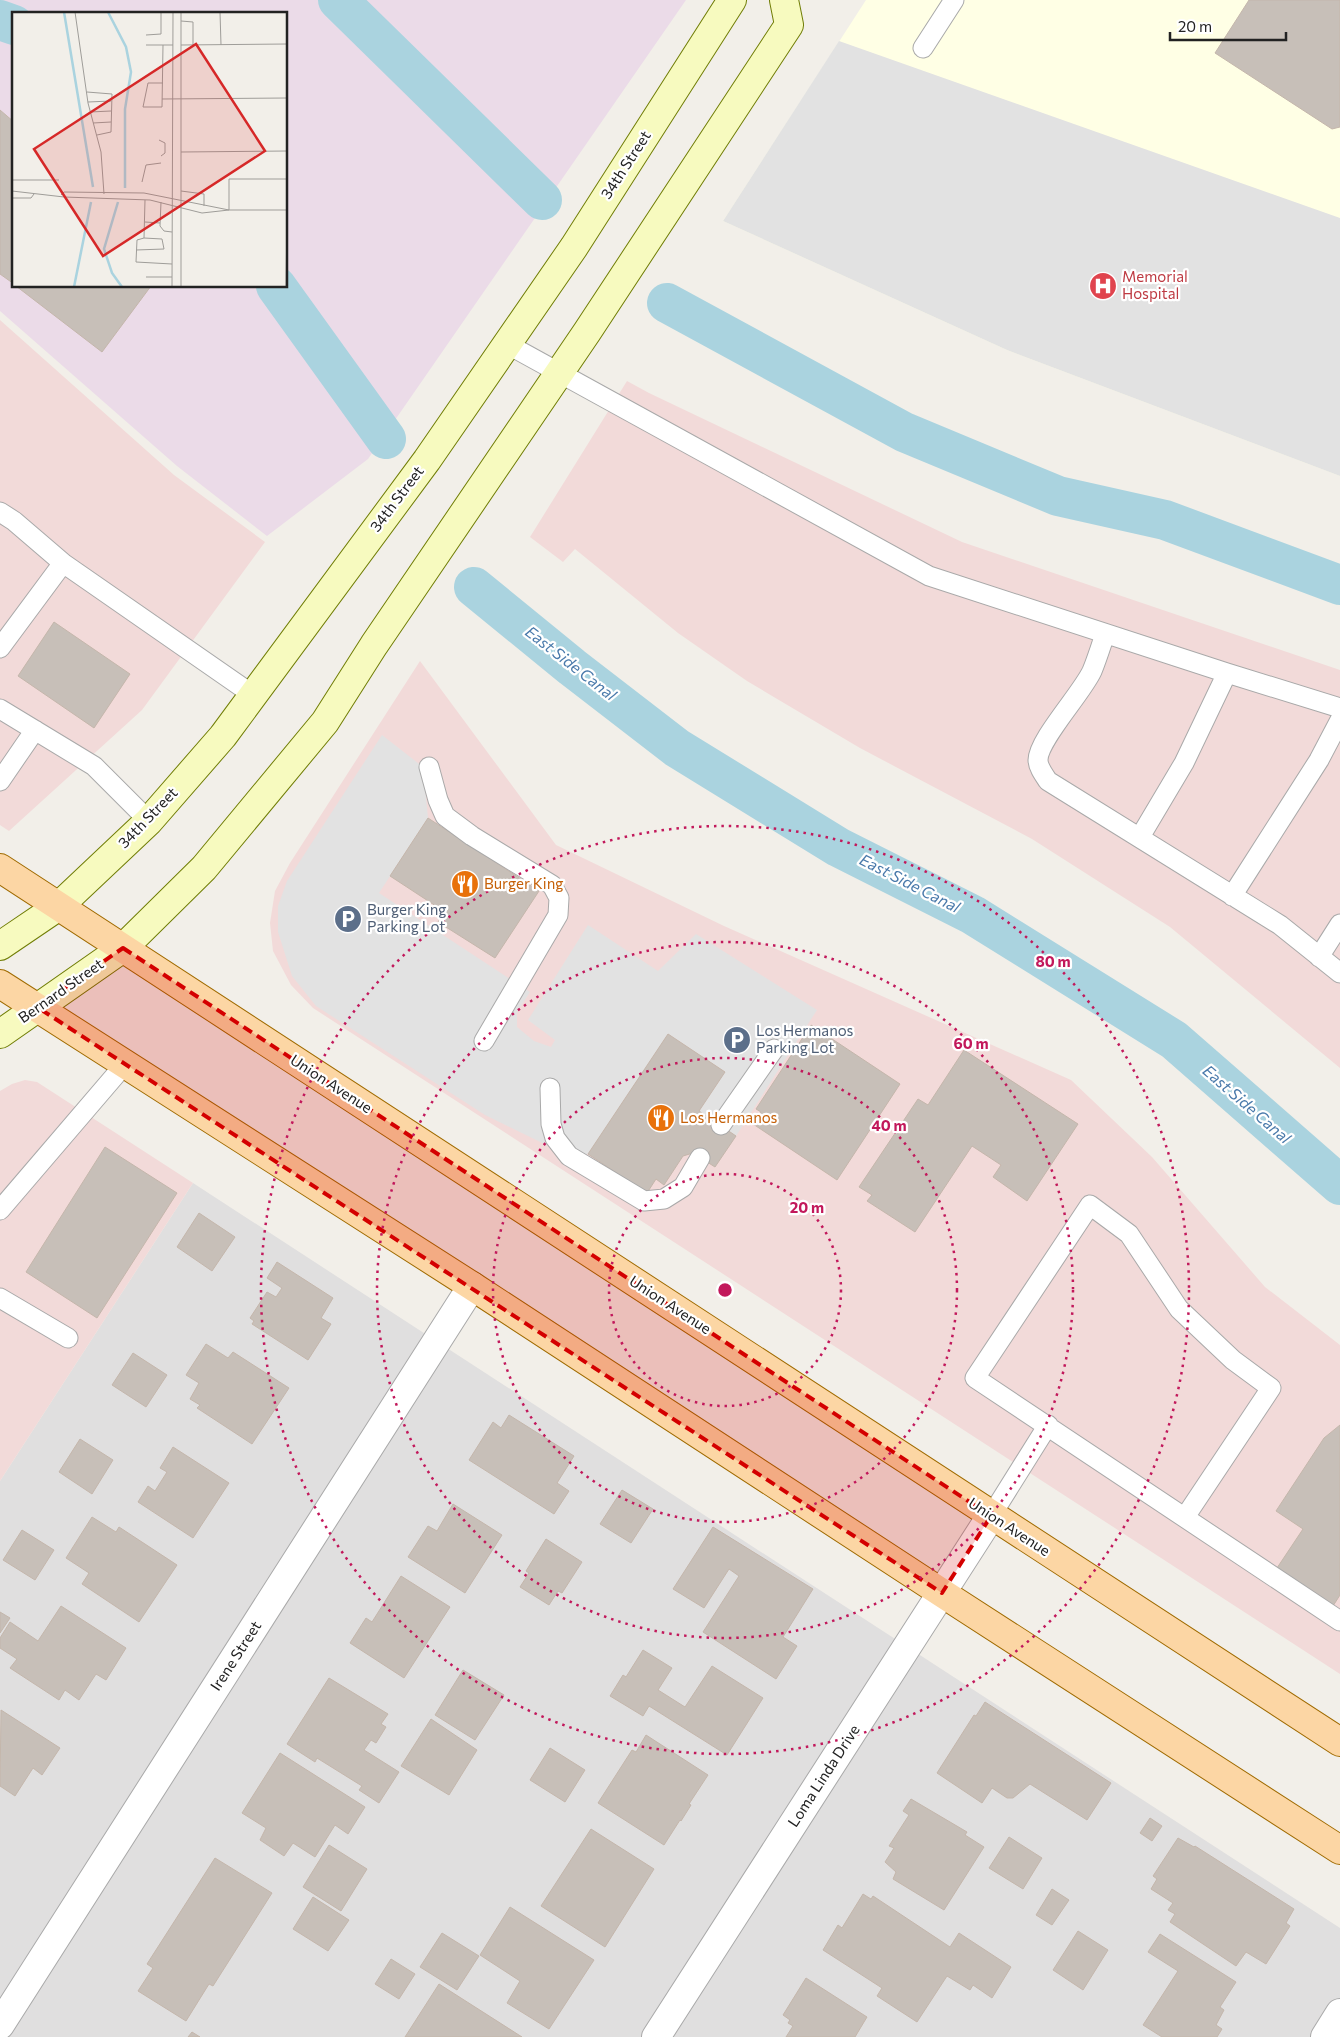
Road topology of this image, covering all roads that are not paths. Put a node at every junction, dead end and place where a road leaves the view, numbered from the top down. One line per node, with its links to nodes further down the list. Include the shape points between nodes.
1 (732, 0): 5 (street, 34th Street, via 574,247)
2 (784, 0): 6 (street, via 789,25)
3 (954, 0): 4 (lane)
4 (923, 48)
5 (507, 344): 6 (lane); 12 (street, 34th Street, via 427,460)
6 (559, 373): 9 (lane, via 929,576); 26 (street, via 325,722 204,868)
7 (0, 512): 8 (lane)
8 (64, 563): 10 (lane); 12 (lane)
9 (1105, 634): 11 (lane); 20 (lane, via 1092,671 1042,744 1038,760 1048,781)
10 (0, 648)
11 (1227, 673): 13 (lane); 20 (lane, via 1184,763)
12 (253, 695): 19 (street, 34th Street, via 223,736)
13 (1340, 708)
14 (0, 709): 16 (lane)
15 (1340, 720): 22 (lane, via 1319,760)
16 (35, 730): 18 (lane); 19 (lane, via 94,766)
17 (429, 767): 32 (lane, via 445,816 552,885 559,898 558,915)
18 (0, 781)
19 (149, 821): 23 (street, 34th Street)
20 (1140, 838): 22 (lane)
21 (0, 868): 23 (main road, Union Avenue)
22 (1232, 896): 27 (lane, via 1280,925)
23 (59, 906): 25 (street, 34th Street); 26 (main road, Union Avenue)
24 (1340, 924): 27 (lane)
25 (0, 946)
26 (123, 948): 30 (street, Bernard Street); 43 (main road, Union Avenue)
27 (1319, 957): 28 (lane)
28 (1340, 973)
29 (0, 984): 30 (main road)
30 (37, 1008): 31 (street, Bernard Street); 34 (main road)
31 (0, 1034)
32 (484, 1041)
33 (774, 1049): 36 (lane)
34 (125, 1064): 38 (lane); 39 (main road)
35 (550, 1088): 37 (lane, via 554,1138 570,1156 644,1201 664,1199 683,1187)
36 (720, 1125)
37 (700, 1158)
38 (0, 1210)
39 (472, 1286): 45 (main road); 50 (street, Irene Street)
40 (0, 1298): 41 (lane)
41 (68, 1338)
42 (1048, 1426): 43 (lane); 44 (lane); 44 (lane, via 975,1378 1090,1205 1129,1234 1179,1309 1233,1360 1271,1388)
43 (992, 1516): 45 (street, Loma Linda Drive); 47 (main road, Union Avenue)
44 (1185, 1517): 46 (lane)
45 (942, 1593): 48 (main road); 51 (street, Loma Linda Drive)
46 (1340, 1621)
47 (1340, 1742)
48 (1340, 1850)
49 (1340, 2013): 52 (street)
50 (0, 2025)
51 (656, 2037)
52 (1325, 2037)

